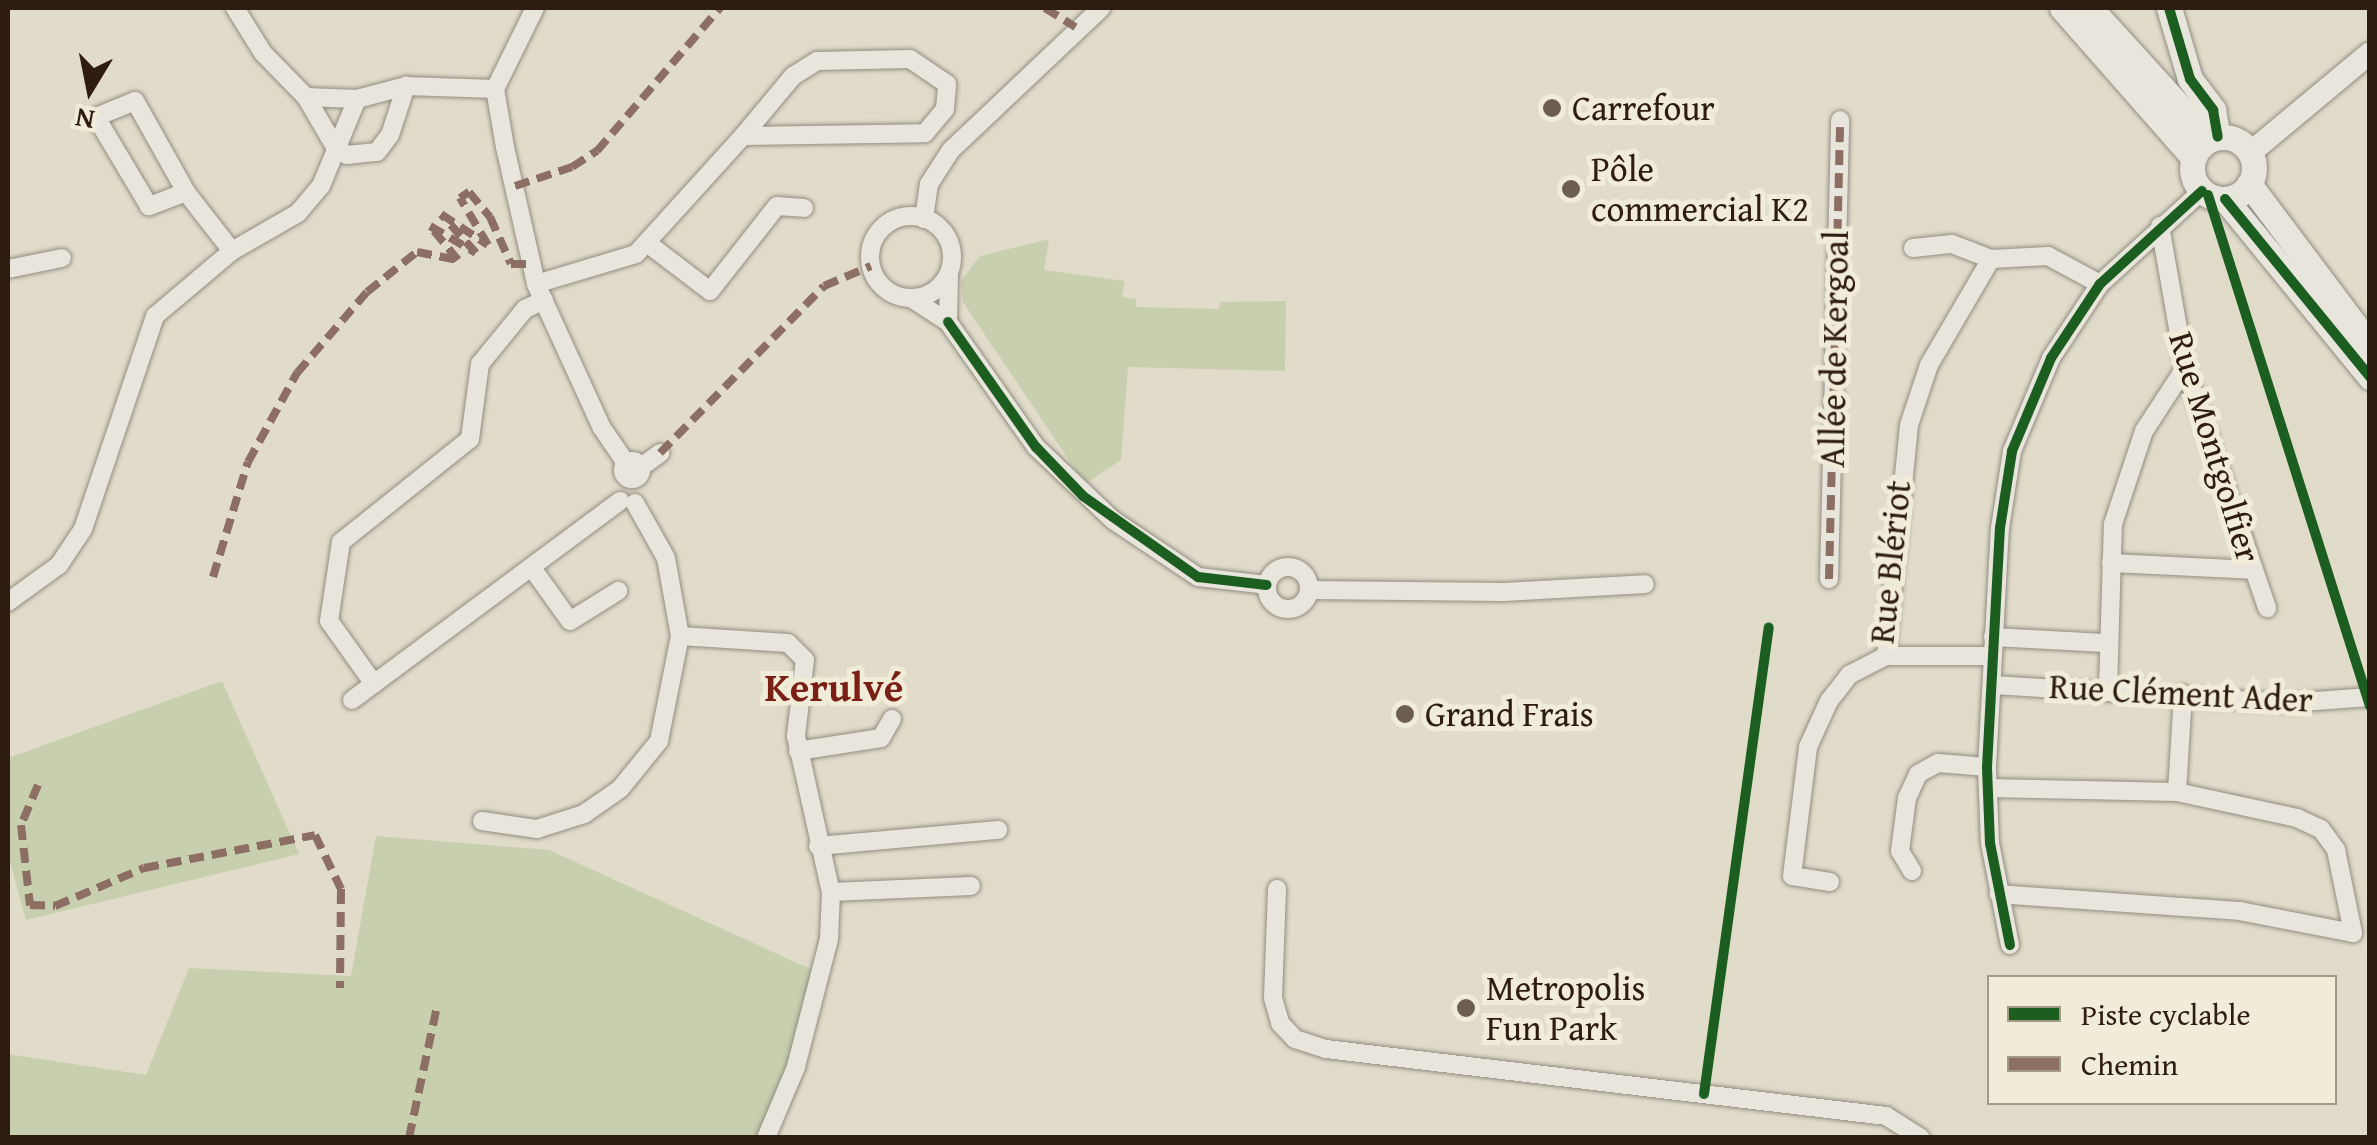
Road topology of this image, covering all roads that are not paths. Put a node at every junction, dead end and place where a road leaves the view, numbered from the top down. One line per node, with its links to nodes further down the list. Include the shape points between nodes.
1 (235, 8): 10 (street, via 263,54)
2 (534, 8): 9 (street)
3 (1101, 8): 21 (street, via 952,150 929,184)
4 (2062, 8): 15 (main road)
5 (2090, 8): 15 (main road)
6 (2169, 8): 15 (main road, via 2190,79 2213,110)
7 (2370, 53): 16 (street)
8 (406, 86): 9 (street); 11 (street); 14 (street, via 377,152 347,155)
9 (496, 89): 31 (street)
10 (306, 97): 11 (street); 14 (street)
11 (356, 99): 14 (street)
12 (1840, 120): 43 (street, Allée de Kergoal)
13 (744, 136): 13 (street, via 925,133 945,109 947,84 910,59 817,61 793,76); 23 (street)
14 (334, 145): 25 (street, via 321,186 298,213)
15 (2207, 145): 16 (main road, via 2236,140); 19 (main road, via 2192,175)
16 (2250, 153): 17 (main road)
17 (2250, 184): 19 (main road); 34 (main road)
18 (186, 192): 18 (street, via 150,206 96,118 135,102); 25 (street)
19 (2214, 195): 22 (street); 36 (main road)
20 (804, 208): 23 (street, via 778,206 710,291)
21 (924, 219): 29 (street, via 948,241); 32 (street, via 891,222 871,249 879,282)
22 (2160, 226): 30 (street); 35 (street, Rue Montgolfier)
23 (647, 242): 31 (street, via 636,254)
24 (1913, 248): 27 (street, via 1952,244)
25 (232, 251): 48 (street, via 155,316 83,529 59,565)
26 (62, 258): 28 (street)
27 (1991, 259): 30 (street, via 2048,256); 53 (street, Rue Blériot, via 1929,365 1908,424)
28 (8, 269)
29 (950, 272): 32 (street, via 934,291); 33 (street)
30 (2100, 284): 52 (street, via 2051,358 2012,451)
31 (540, 292): 38 (street, via 602,428); 54 (street, via 480,364 470,439 341,542 330,621)
32 (912, 298): 33 (street)
33 (948, 322): 45 (street, via 1036,447 1083,496 1198,577)
34 (2370, 345)
35 (2185, 368): 40 (street, via 2144,431 2125,478); 42 (street, Rue Montgolfier)
36 (2370, 377)
37 (660, 453): 38 (street)
38 (633, 468): 39 (street)
39 (628, 498): 41 (street); 50 (street, via 666,558)
40 (2110, 563): 42 (street); 51 (street)
41 (532, 568): 46 (street, via 570,622); 54 (street)
42 (2253, 570): 49 (street, Rue Montgolfier)
43 (1829, 578)
44 (1645, 584): 47 (street, via 1504,592)
45 (1267, 585): 47 (street, via 1272,600 1286,608 1301,604); 47 (street, via 1278,569 1291,567 1306,577)
46 (618, 590)
47 (1309, 590)
48 (8, 602)
49 (2267, 608)
50 (680, 636): 61 (street, via 774,641 800,650 805,675); 65 (street, via 659,741 620,789 584,814 538,830)
51 (2105, 643): 52 (street); 56 (street)
52 (1993, 647): 53 (street); 55 (street)
53 (1886, 656): 69 (street, Rue Blériot, via 1849,675 1818,717 1808,748 1792,876)
54 (374, 684): 59 (street)
55 (1992, 685): 56 (street, Rue Clément Ader); 62 (street)
56 (2108, 689): 57 (street, Rue Clément Ader)
57 (2183, 694): 58 (street, Rue Clément Ader, via 2289,703); 64 (street)
58 (2370, 697)
59 (352, 700)
60 (892, 719): 61 (street, via 880,738)
61 (798, 751): 67 (street)
62 (1987, 767): 63 (street); 68 (street, via 1949,762 1918,774 1907,798 1900,850)
63 (1988, 788): 64 (street); 73 (street)
64 (2178, 792): 73 (street, via 2322,829 2344,871 2353,933 2240,911)
65 (482, 821)
66 (998, 830): 67 (street)
67 (818, 846): 72 (street)
68 (1912, 871)
69 (1830, 882)
70 (971, 886): 72 (street)
71 (1277, 889): 76 (street, via 1273,998 1280,1023 1295,1039 1326,1049 1886,1116)
72 (831, 892): 75 (street, via 821,984 790,1086)
73 (1999, 894): 74 (street)
74 (2010, 946)
75 (766, 1138)
76 (1922, 1138)

